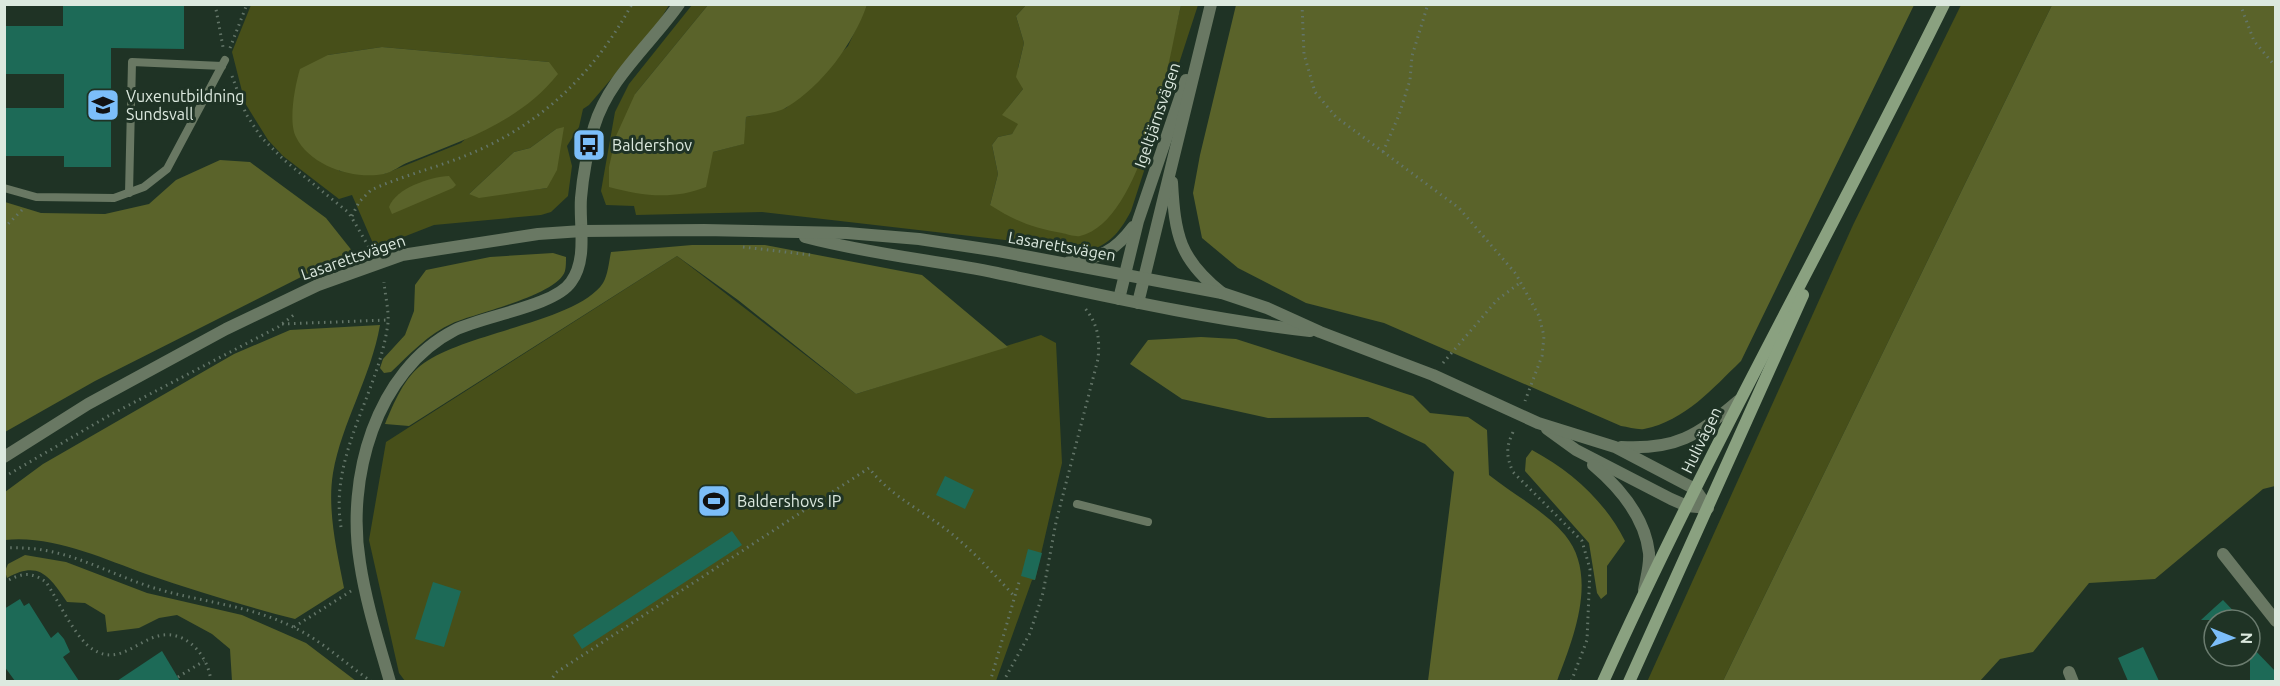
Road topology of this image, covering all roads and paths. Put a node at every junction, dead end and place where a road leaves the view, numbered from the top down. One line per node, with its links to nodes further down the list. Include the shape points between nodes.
1 (215, 4): 11 (path)
2 (247, 4): 11 (path)
3 (632, 4): 18 (path, via 582,77 538,117 478,150 372,190)
4 (679, 4): 22 (street, via 621,77 598,116 581,199)
5 (1211, 4): 10 (street, Igeltjärnsvägen)
6 (1302, 4): 13 (path, via 1304,54 1315,92 1336,117)
7 (1428, 4): 13 (path, via 1412,56 1410,80)
8 (1944, 4): 19 (main road, Hulivägen)
9 (2240, 4): 12 (path, via 2254,41)
10 (1207, 19): 14 (street, Igeltjärnsvägen); 20 (street, Igeltjärnsvägen)
11 (223, 63): 16 (lane, via 167,169); 16 (lane, via 132,62); 18 (path, via 261,137)
12 (2276, 67)
13 (1383, 152): 30 (path, via 1459,208)
14 (1171, 169): 29 (street, Igeltjärnsvägen); 31 (street, Igeltjärnsvägen, via 1176,234 1203,278)
15 (4, 188): 17 (lane)
16 (129, 193): 17 (lane, via 114,198)
17 (36, 196): 21 (path)
18 (352, 216): 25 (path)
19 (1838, 217): 41 (main road, Hulivägen); 51 (main road, Hulivägen)
20 (1138, 221): 27 (street, Igeltjärnsvägen, via 1107,254); 28 (street, Igeltjärnsvägen)
21 (4, 228)
22 (582, 231): 23 (street, Lasarettsvägen); 46 (street, Lasarettsvägen, via 402,255 318,285 226,328 98,398); 66 (street, via 578,265 571,283 553,297 456,330 428,348 393,386 375,424 361,474 357,528 360,562)
23 (790, 233): 27 (street, Lasarettsvägen, via 919,239); 32 (street, Lasarettsvägen, via 845,248)
24 (736, 247): 26 (path)
25 (370, 249)
26 (817, 256)
27 (1069, 262): 28 (street, Lasarettsvägen)
28 (1124, 274): 29 (street, Lasarettsvägen); 32 (street, Igeltjärnsvägen)
29 (1144, 278): 31 (street, Lasarettsvägen); 33 (street, Igeltjärnsvägen)
30 (1521, 282): 39 (path, via 1480,318); 40 (path, via 1539,316 1544,336 1542,356)
31 (1222, 293): 38 (street, Lasarettsvägen)
32 (1119, 299): 33 (street, Lasarettsvägen)
33 (1138, 303): 38 (street, Lasarettsvägen)
34 (1083, 306): 69 (path, via 1096,323 1098,359 1056,522 1043,593 1030,633)
35 (302, 309): 37 (path)
36 (388, 320): 37 (path)
37 (282, 324): 47 (path, via 110,414)
38 (1320, 332): 39 (street, Lasarettsvägen)
39 (1433, 375): 42 (street, Lasarettsvägen)
40 (1525, 401)
41 (1738, 401): 44 (street, via 1684,440 1662,447); 48 (main road, Hulivägen)
42 (1538, 423): 44 (street, Lasarettsvägen); 45 (street, Lasarettsvägen)
43 (1512, 432): 70 (path, via 1507,457 1513,472 1582,541 1590,568 1587,640)
44 (1615, 447): 48 (street, Lasarettsvägen)
45 (1576, 450): 50 (street, Lasarettsvägen); 59 (street, via 1612,481 1646,536 1649,556)
46 (4, 457)
47 (4, 477)
48 (1695, 489): 50 (main road, Hulivägen); 51 (street, Lasarettsvägen)
49 (1077, 504): 52 (lane)
50 (1687, 506): 51 (street, Lasarettsvägen); 59 (main road, Hulivägen)
51 (1708, 508): 72 (main road, Hulivägen)
52 (1148, 522)
53 (4, 548): 61 (path, via 70,556 147,586 232,605)
54 (2223, 554): 60 (street)
55 (1019, 582): 58 (path)
56 (4, 583): 62 (path, via 21,574 37,575 94,650 118,654 164,634 189,642)
57 (352, 591): 61 (path)
58 (1015, 597): 67 (path, via 957,539 882,485 869,468 557,672); 68 (path)
59 (1643, 599): 71 (main road, Hulivägen)
60 (2276, 621)
61 (294, 627): 65 (path)
62 (205, 660): 63 (path); 64 (path)
63 (178, 677)
64 (211, 681)
65 (372, 681)
66 (390, 681)
67 (549, 681)
68 (990, 681)
69 (1003, 681)
70 (1571, 681)
71 (1603, 681)
72 (1629, 681)

